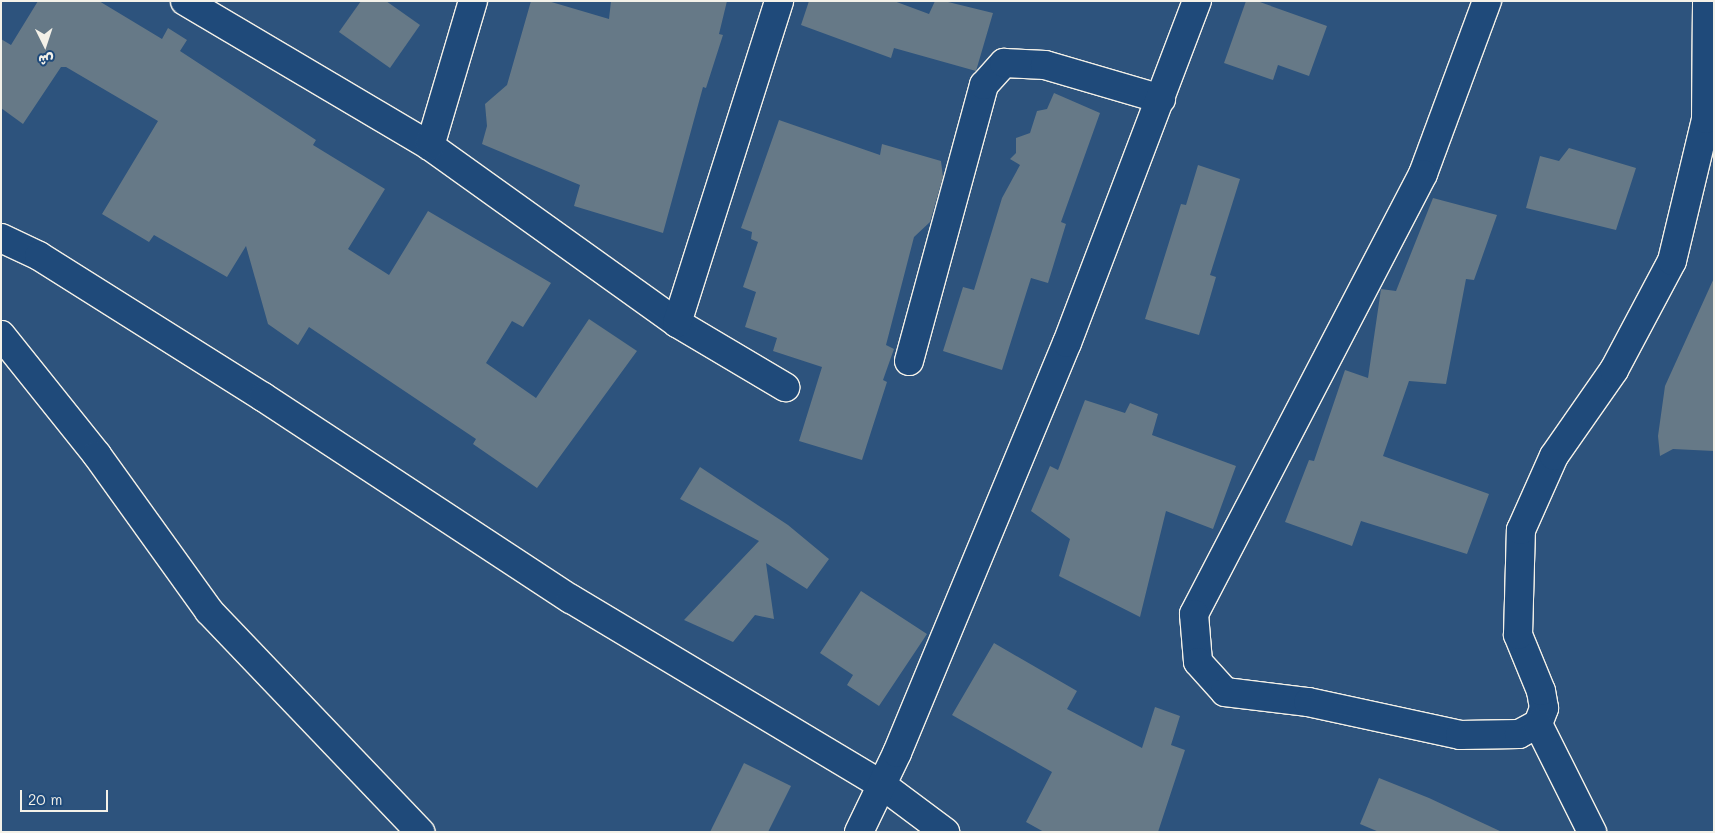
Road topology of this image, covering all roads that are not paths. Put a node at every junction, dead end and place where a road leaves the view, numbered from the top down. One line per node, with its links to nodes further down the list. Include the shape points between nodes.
1 (473, 1): 8 (street)
2 (779, 1): 10 (street)
3 (1197, 1): 7 (street)
4 (1487, 1): 14 (street, via 1423,174 1194,614 1198,662 1225,692 1308,702 1460,735 1519,734)
5 (1707, 1): 14 (street, via 1706,119 1672,261 1614,370 1554,456 1522,530 1518,635 1541,692 1544,708)
6 (191, 3): 8 (street)
7 (1162, 99): 12 (street, via 1045,65 1004,64 984,85); 15 (street, via 1066,343)
8 (430, 146): 10 (street)
9 (1, 238): 15 (street, via 39,256 263,397 571,599)
10 (677, 323): 13 (street)
11 (1, 335): 16 (street, via 97,455 209,611)
12 (910, 361)
13 (785, 387)
14 (1538, 724): 19 (street)
15 (882, 785): 17 (street); 18 (street)
16 (420, 832)
17 (859, 832)
18 (945, 832)
19 (1592, 832)

